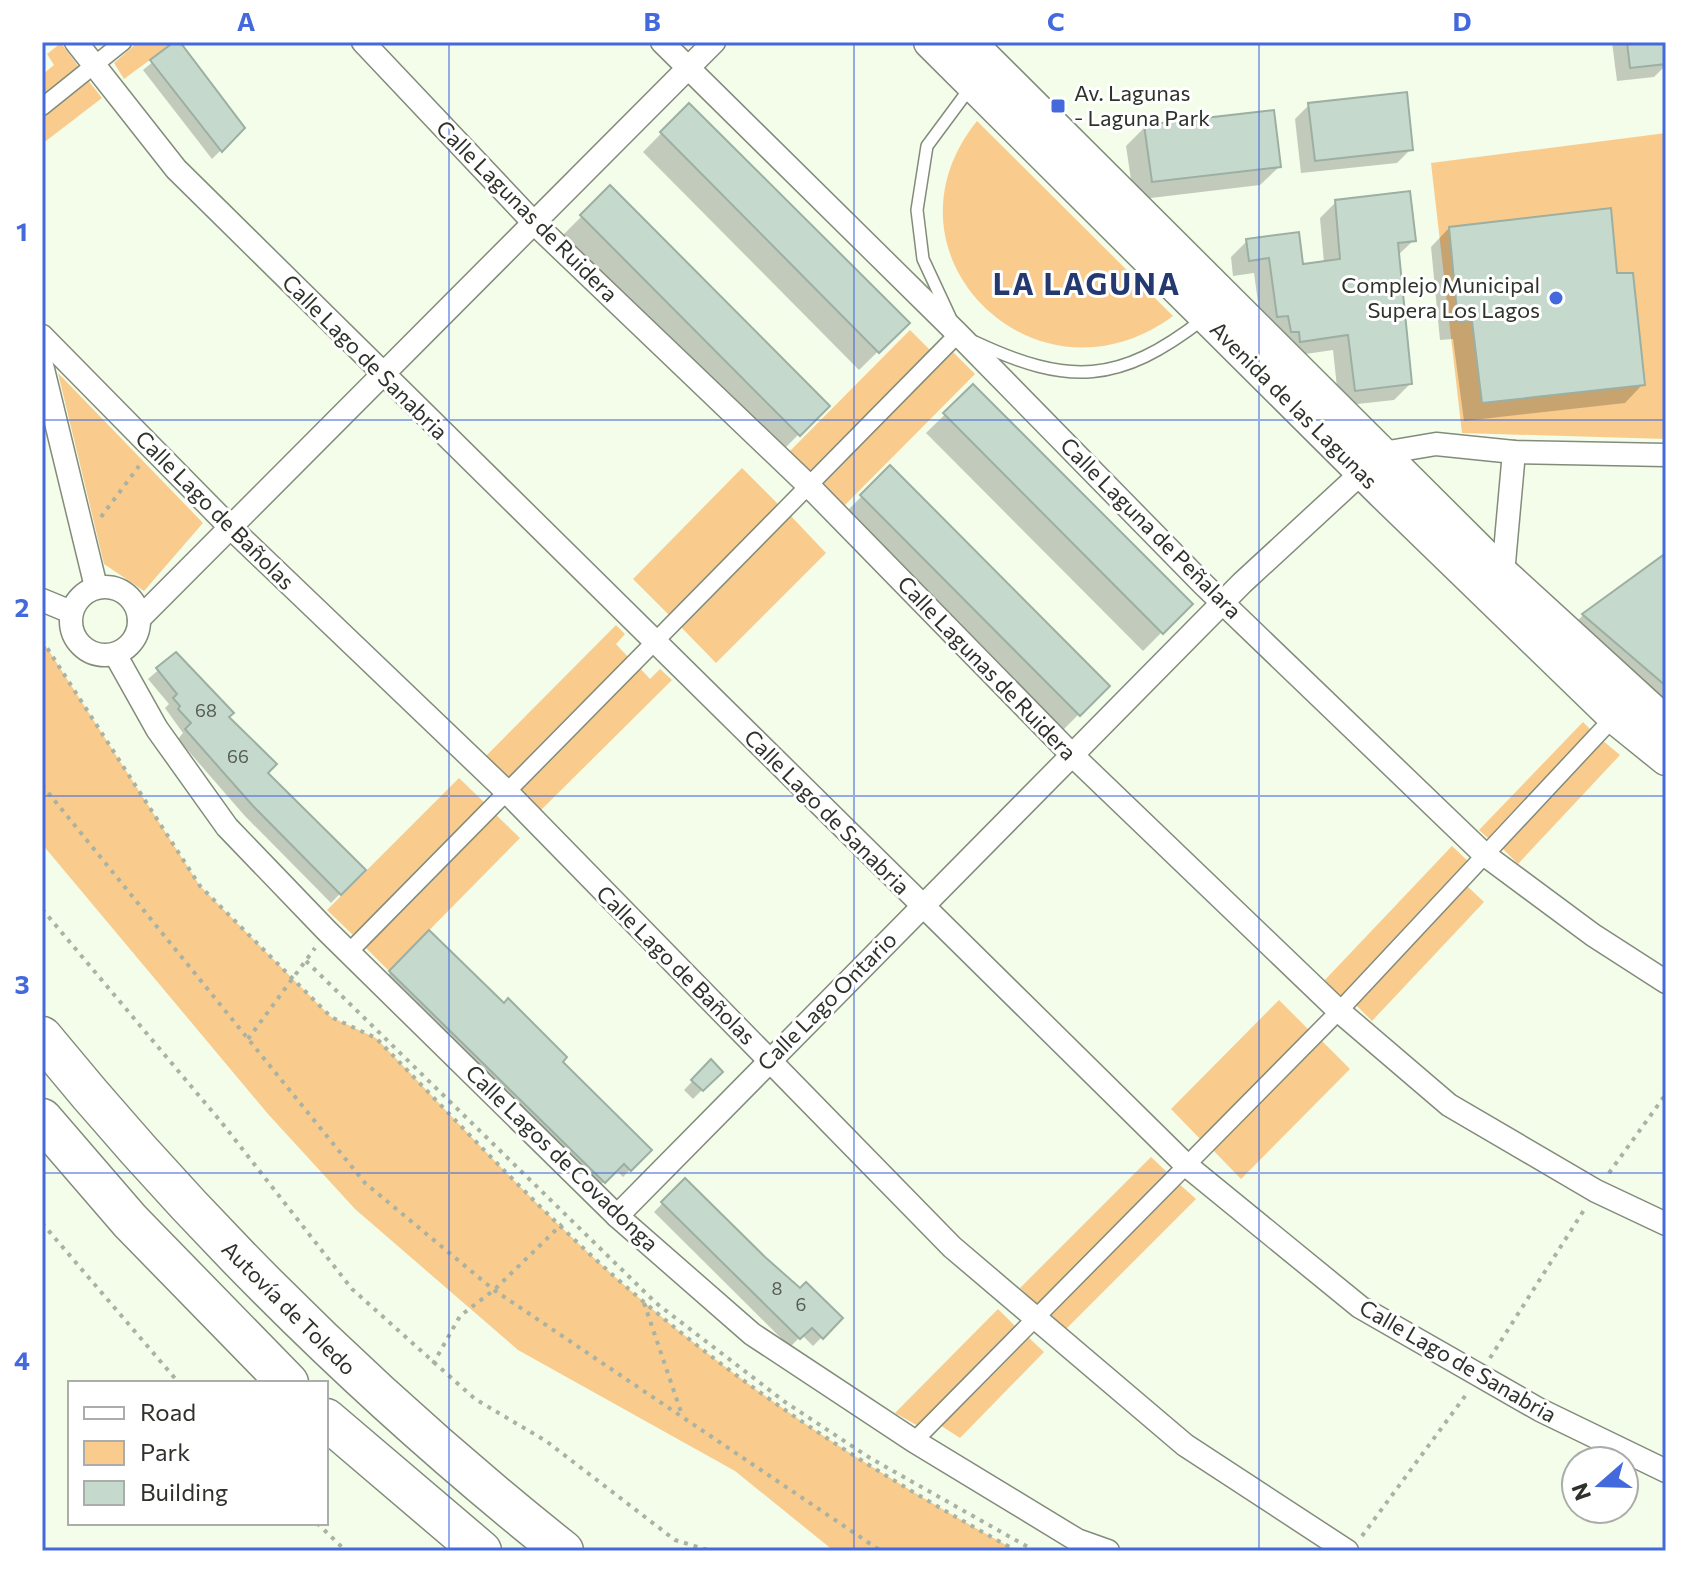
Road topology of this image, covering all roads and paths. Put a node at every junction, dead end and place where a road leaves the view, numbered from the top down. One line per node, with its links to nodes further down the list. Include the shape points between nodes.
1 (76, 42): 8 (street, Calle Lago de Sanabria)
2 (123, 42): 8 (street)
3 (363, 42): 11 (street, Calle Lagunas de Ruidera)
4 (662, 42): 9 (street, Calle Laguna de Peñalara)
5 (714, 42): 9 (street)
6 (930, 42): 7 (main road, Avenida de las Lagunas)
7 (978, 64): 12 (main road, Avenida de las Lagunas); 13 (lane, via 927,146 917,210 923,259); 20 (main road, Avenida de las Lagunas)
8 (94, 65): 10 (street); 16 (street, Calle Lago de Sanabria, via 176,169)
9 (688, 69): 11 (street); 13 (street, Calle Laguna de Peñalara)
10 (42, 107)
11 (535, 224): 16 (street); 21 (street, Calle Lagunas de Ruidera)
12 (1205, 318): 13 (lane, via 1138,361 1075,374 1034,367); 20 (main road, Avenida de las Lagunas)
13 (958, 334): 21 (street); 27 (street, Calle Laguna de Peñalara)
14 (42, 336): 17 (street, Calle Lago de Bañolas)
15 (42, 365): 23 (street)
16 (384, 376): 22 (street); 31 (street, Calle Lago de Sanabria)
17 (152, 449): 22 (street, Calle Lago de Bañolas); 23 (path)
18 (1514, 452): 19 (street); 20 (street, via 1436,444); 24 (street)
19 (1666, 455)
20 (1372, 462): 24 (main road, Avenida de las Lagunas); 27 (street, Calle Lago Ontario); 33 (main road, Avenida de las Lagunas)
21 (808, 485): 31 (street); 35 (street, Calle Lagunas de Ruidera)
22 (232, 529): 29 (street); 38 (street, Calle Lago de Bañolas)
23 (85, 538): 25 (street)
24 (1503, 574): 34 (main road, Avenida de las Lagunas)
25 (96, 587): 28 (street, via 76,601); 29 (street, via 130,597)
26 (42, 600): 28 (street)
27 (1224, 601): 35 (street, Calle Lago Ontario); 39 (street, Calle Laguna de Peñalara)
28 (71, 612): 32 (street, via 77,642 97,655)
29 (139, 619): 32 (street, via 134,640)
30 (42, 640): 44 (path, via 200,886)
31 (654, 641): 38 (street); 40 (street, Calle Lago de Sanabria)
32 (115, 654): 42 (street, Calle Lagos de Covadonga, via 157,729 211,807)
33 (1614, 717): 36 (main road, Avenida de las Lagunas); 39 (street)
34 (1666, 723)
35 (1071, 754): 40 (street, Calle Lago Ontario); 46 (street, Calle Lagunas de Ruidera)
36 (1666, 759)
37 (42, 785): 48 (path)
38 (505, 790): 43 (street); 49 (street, Calle Lago de Bañolas)
39 (1485, 855): 45 (street, Calle Laguna de Peñalara); 46 (street)
40 (921, 905): 49 (street, Calle Lago Ontario); 52 (street, Calle Lago de Sanabria)
41 (42, 909): 61 (path, via 222,1123 352,1289)
42 (327, 931): 43 (street, Calle Lagos de Covadonga); 44 (path)
43 (349, 952): 54 (street, Calle Lagos de Covadonga)
44 (293, 979): 48 (path); 56 (path, via 331,1017 376,1038)
45 (1666, 982)
46 (1339, 1011): 52 (street); 53 (street, Calle Lagunas de Ruidera, via 1449,1105)
47 (42, 1037): 73 (highway, Autovía de Toledo, via 242,1264 466,1474)
48 (248, 1039): 58 (path, via 365,1183)
49 (769, 1059): 54 (street, Calle Lago Ontario); 60 (street, Calle Lago de Bañolas, via 952,1247)
50 (1666, 1094): 53 (path)
51 (42, 1119): 64 (highway, via 130,1221)
52 (1186, 1165): 60 (street); 62 (street, Calle Lago de Sanabria, via 1360,1307)
53 (1596, 1191): 57 (street, Calle Lagunas de Ruidera); 62 (path)
54 (617, 1216): 67 (street, Calle Lagos de Covadonga, via 752,1334)
55 (42, 1223): 63 (path)
56 (562, 1224): 58 (path); 59 (path)
57 (1666, 1224)
58 (494, 1290): 61 (path, via 460,1316); 65 (path)
59 (643, 1302): 65 (path); 76 (path, via 778,1407 905,1490)
60 (1033, 1319): 67 (street); 70 (street, Calle Lago de Bañolas, via 1185,1445)
61 (433, 1364): 74 (path, via 475,1399 546,1441 675,1540)
62 (1479, 1375): 68 (street, Calle Lago de Sanabria); 70 (path)
63 (177, 1381)
64 (286, 1381)
65 (682, 1414): 75 (path)
66 (328, 1421): 72 (highway)
67 (914, 1441): 77 (street, Calle Lagos de Covadonga, via 1077,1540)
68 (1666, 1471)
69 (319, 1525): 71 (path)
70 (1353, 1545)
71 (346, 1551)
72 (481, 1551)
73 (563, 1551)
74 (711, 1551)
75 (881, 1551)
76 (1017, 1551)
77 (1108, 1551)

